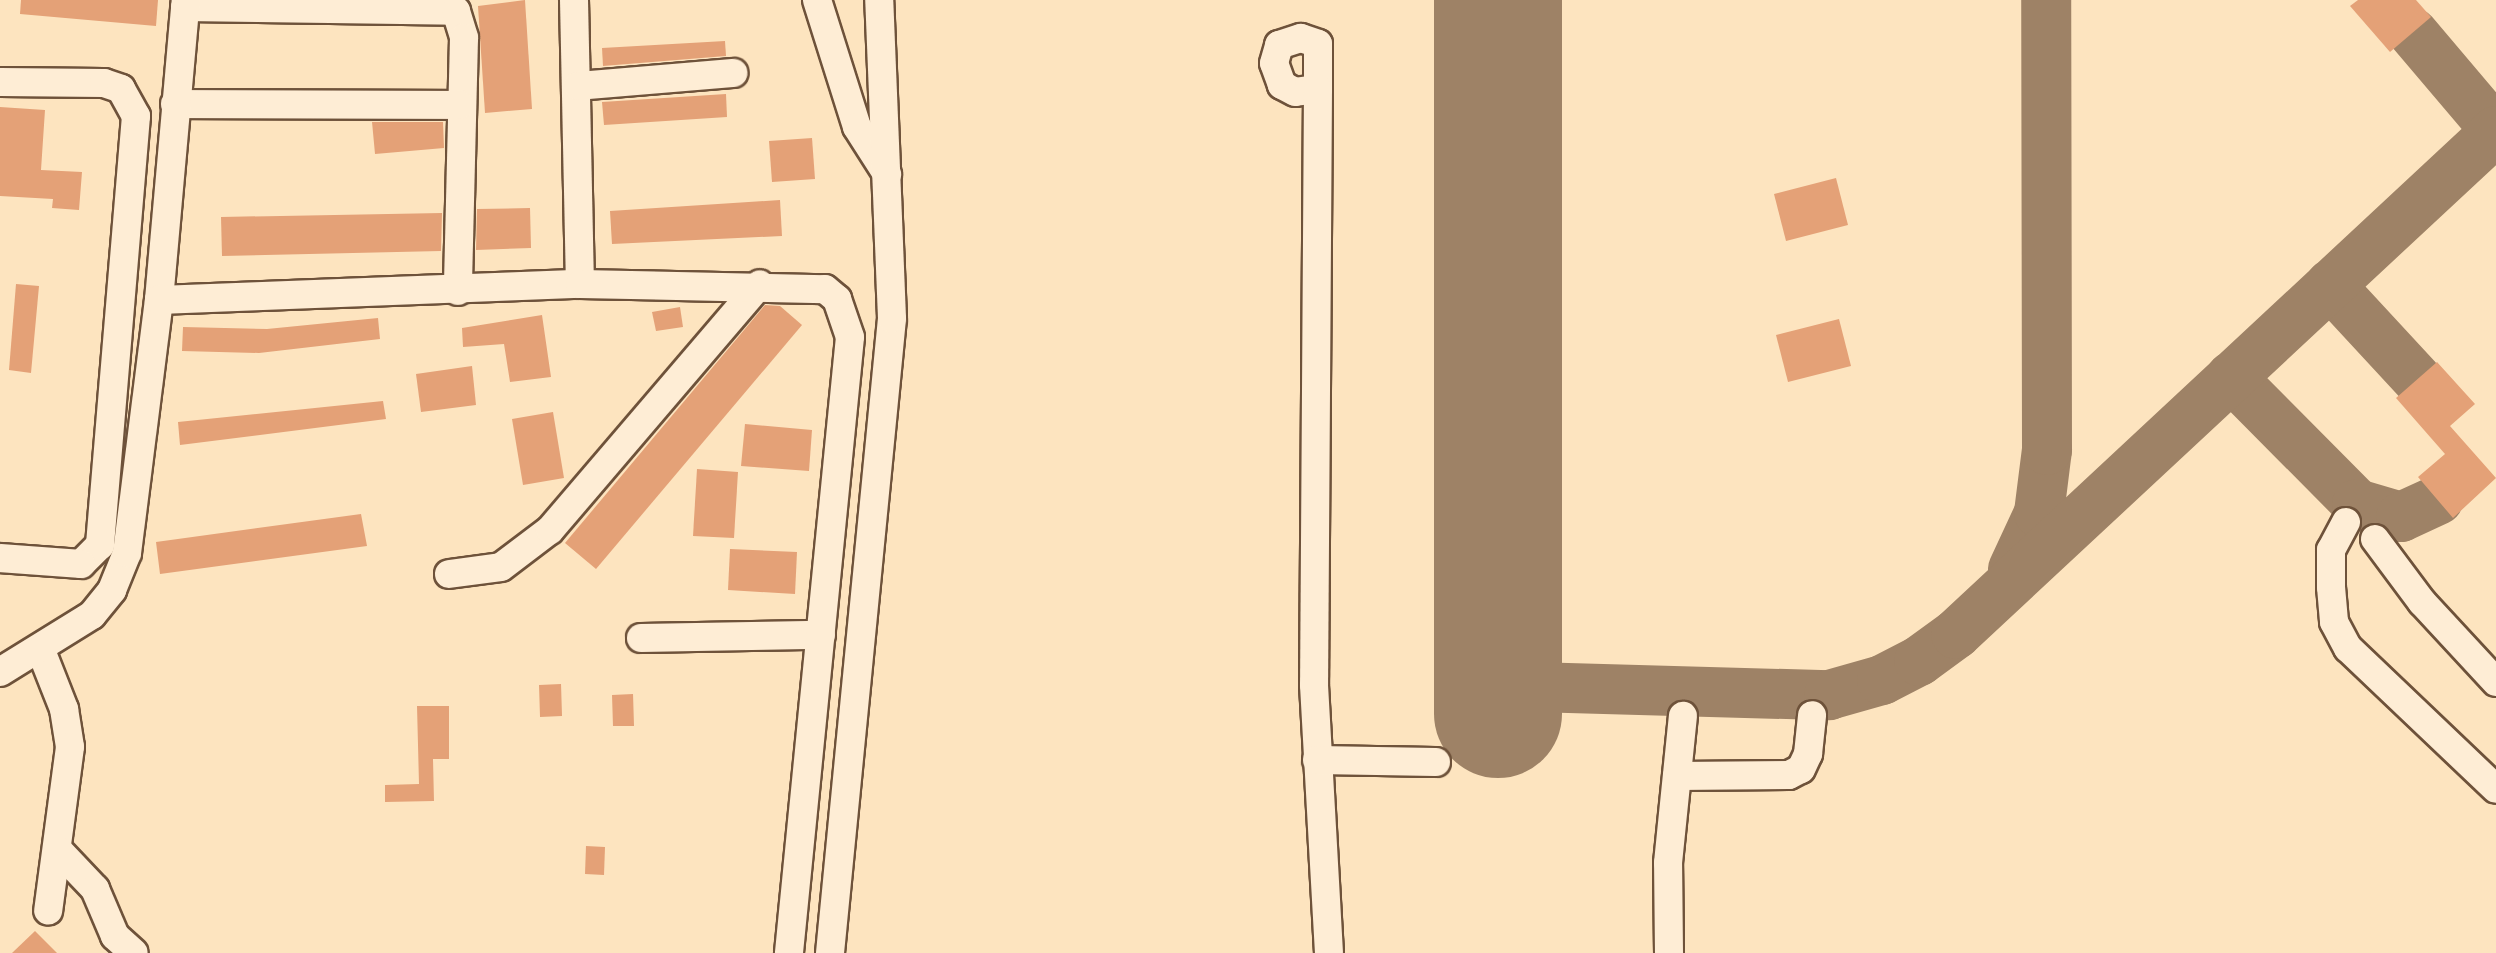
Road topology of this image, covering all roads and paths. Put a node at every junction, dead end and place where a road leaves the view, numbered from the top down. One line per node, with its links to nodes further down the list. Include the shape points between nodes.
1 (574, 0): 7 (street)
2 (817, 0): 11 (street, via 857,127)
3 (878, 0): 11 (street)
4 (186, 4): 9 (street); 10 (street, via 456,11 464,38)
5 (733, 72): 7 (street)
6 (0, 82): 18 (street, via 104,83 121,88 136,116 100,544 81,564)
7 (578, 86): 12 (street)
8 (1318, 89): 27 (street)
9 (175, 104): 10 (street); 15 (street)
10 (460, 105): 14 (street)
11 (888, 174): 35 (street, via 892,318)
12 (580, 284): 13 (street); 14 (street)
13 (760, 284): 19 (street, via 550,530 501,567); 20 (street, via 825,288 847,318)
14 (458, 291): 15 (street)
15 (159, 300): 22 (street, via 128,553 92,615)
16 (2346, 522): 30 (street, via 2332,550 2331,587 2334,622 2348,648)
17 (2375, 539): 24 (street)
18 (0, 558)
19 (449, 574)
20 (821, 635): 21 (street); 34 (street)
21 (641, 638)
22 (40, 648): 23 (street); 31 (street, via 69,728)
23 (0, 672)
24 (2496, 682)
25 (1812, 715): 29 (street, via 1808,754 1801,769 1788,775)
26 (1683, 716): 29 (street)
27 (1317, 760): 28 (street); 36 (street)
28 (1436, 762)
29 (1677, 776): 37 (street, via 1668,863)
30 (2496, 788)
31 (58, 850): 32 (street); 33 (street, via 95,888 115,936)
32 (48, 911)
33 (134, 953)
34 (789, 953)
35 (830, 953)
36 (1329, 953)
37 (1670, 953)

